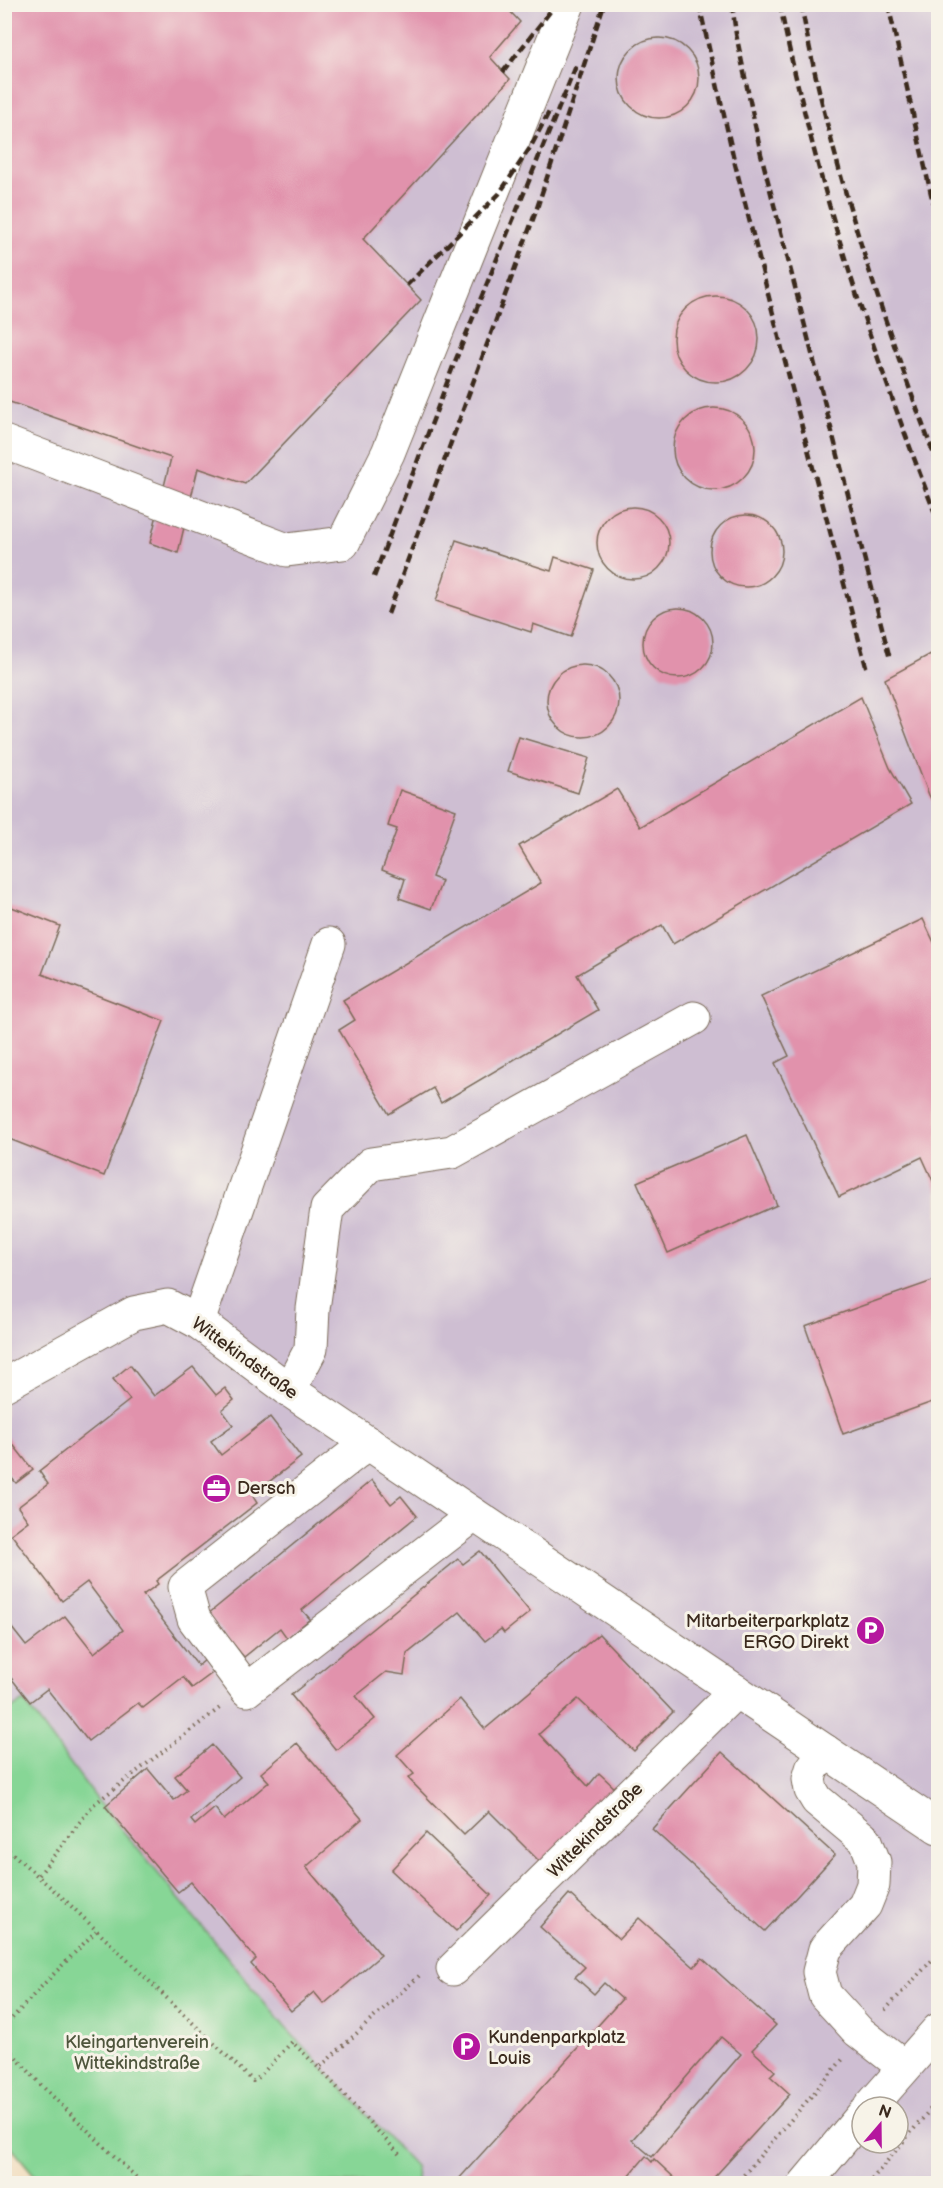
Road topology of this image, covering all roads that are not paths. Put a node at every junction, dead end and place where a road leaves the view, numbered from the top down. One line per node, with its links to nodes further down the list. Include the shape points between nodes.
1 (568, 4): 2 (street, via 388,453 343,543 287,549)
2 (4, 442)
3 (329, 944): 5 (street)
4 (694, 1018): 7 (street, via 452,1152 371,1164 327,1209 310,1349)
5 (198, 1322): 6 (street, Wittekindstraße, via 168,1306 134,1313); 7 (street, Wittekindstraße)
6 (4, 1385)
7 (289, 1390): 8 (street, Wittekindstraße)
8 (368, 1443): 9 (street, Wittekindstraße); 9 (street, via 185,1587 194,1619 247,1690)
9 (474, 1515): 10 (street, Wittekindstraße)
10 (736, 1691): 11 (street, Wittekindstraße); 13 (street, Wittekindstraße)
11 (825, 1751): 12 (street, Wittekindstraße); 15 (street, via 812,1769 811,1790 817,1800 866,1840 874,1862 873,1885 865,1905 825,1949 819,1972 825,1995 863,2035)
12 (939, 1827)
13 (453, 1969)
14 (939, 2030): 15 (street)
15 (904, 2067): 16 (street)
16 (880, 2095)
17 (850, 2130): 18 (street)
18 (804, 2184)

